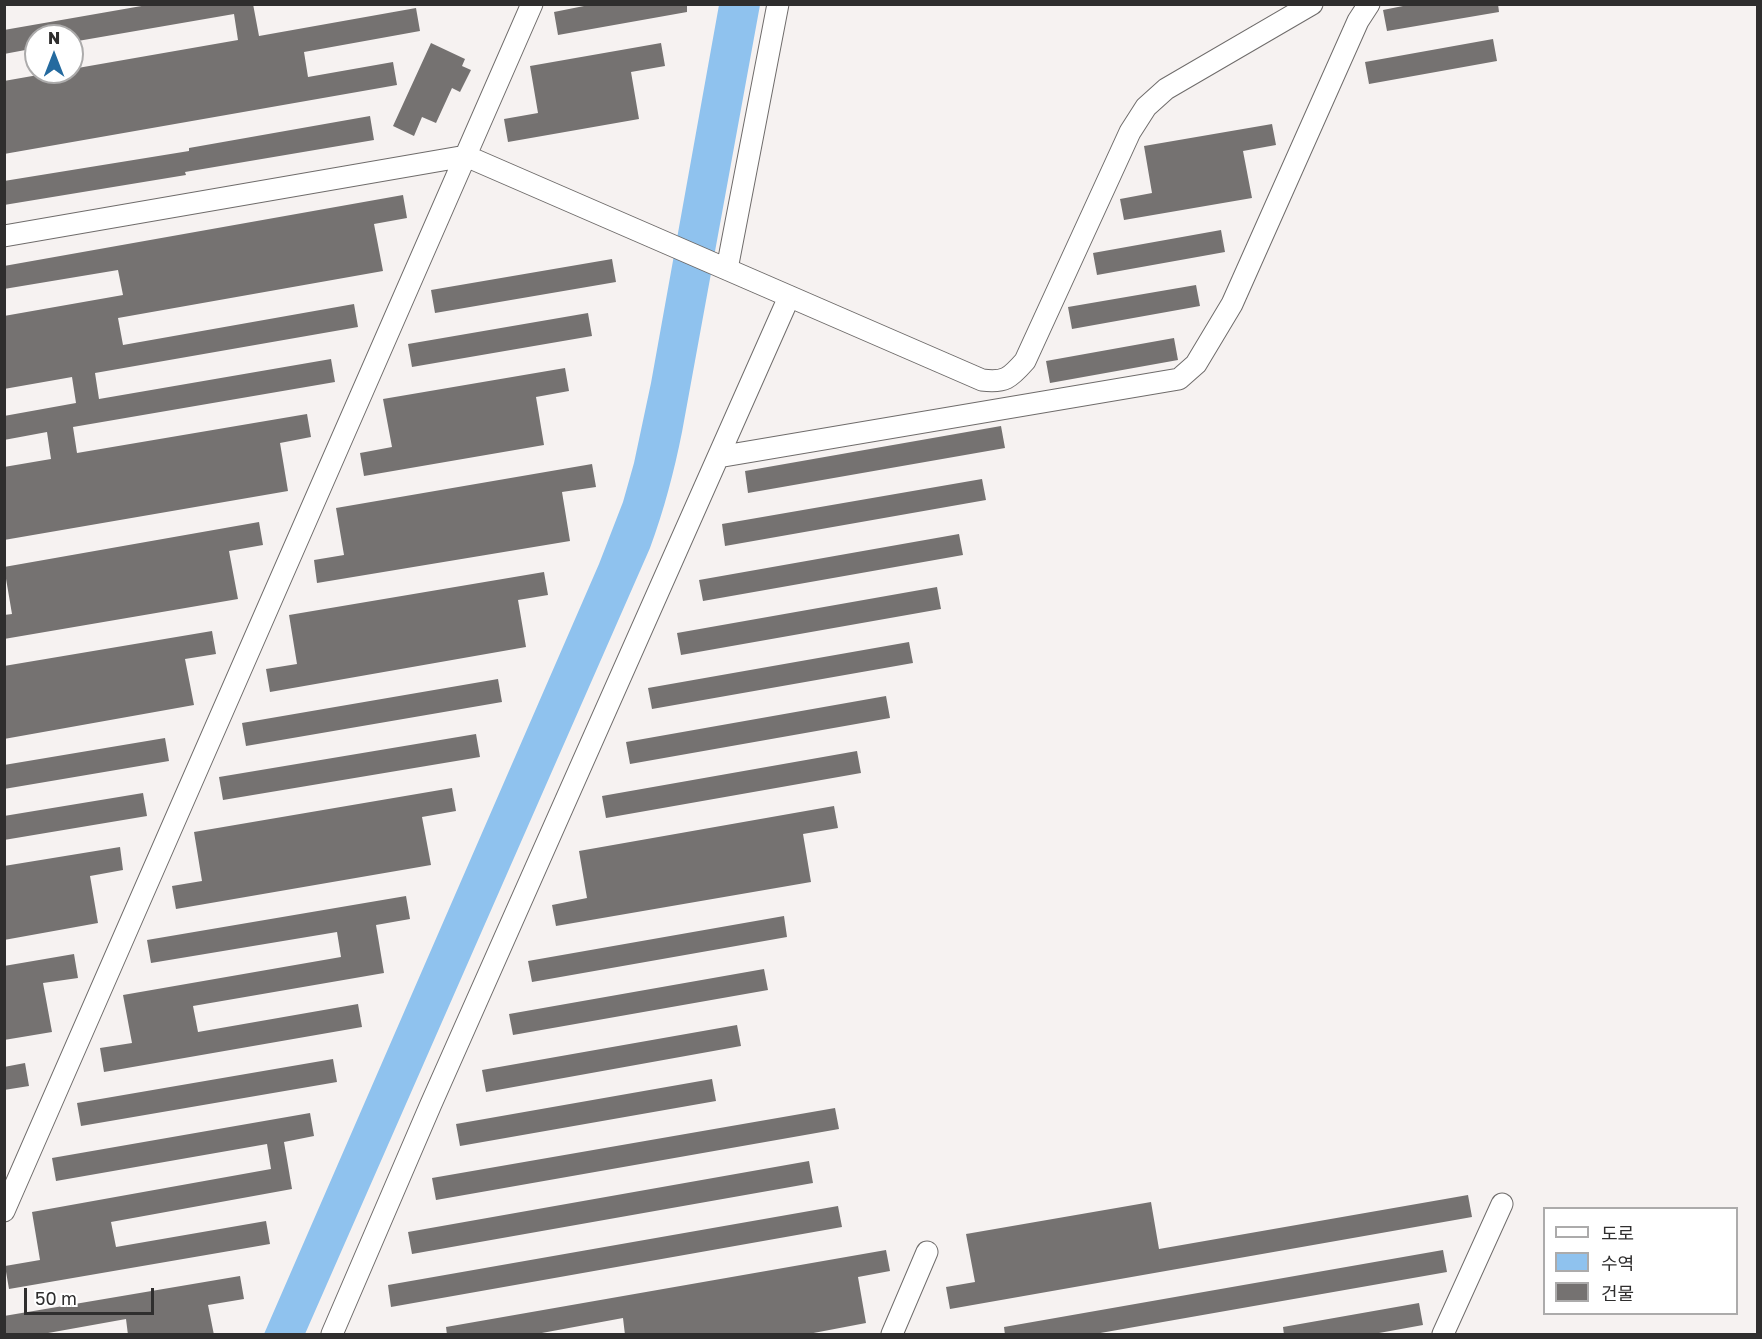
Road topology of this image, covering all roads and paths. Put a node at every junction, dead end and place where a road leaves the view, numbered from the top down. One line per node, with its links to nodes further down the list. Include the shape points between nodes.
1 (532, 4): 5 (lane)
2 (778, 4): 7 (lane)
3 (1312, 4): 8 (lane, via 1166,89 1146,107 1130,132 1025,361 1012,376 999,382 982,380)
4 (1369, 4): 9 (lane, via 1232,304 1196,364 1179,379)
5 (466, 156): 6 (lane); 7 (lane); 11 (lane)
6 (4, 236)
7 (721, 266): 8 (lane)
8 (789, 297): 9 (lane)
9 (718, 457): 13 (lane)
10 (1502, 1204): 15 (lane)
11 (4, 1211)
12 (927, 1252): 14 (lane)
13 (332, 1335)
14 (892, 1335)
15 (1443, 1335)

